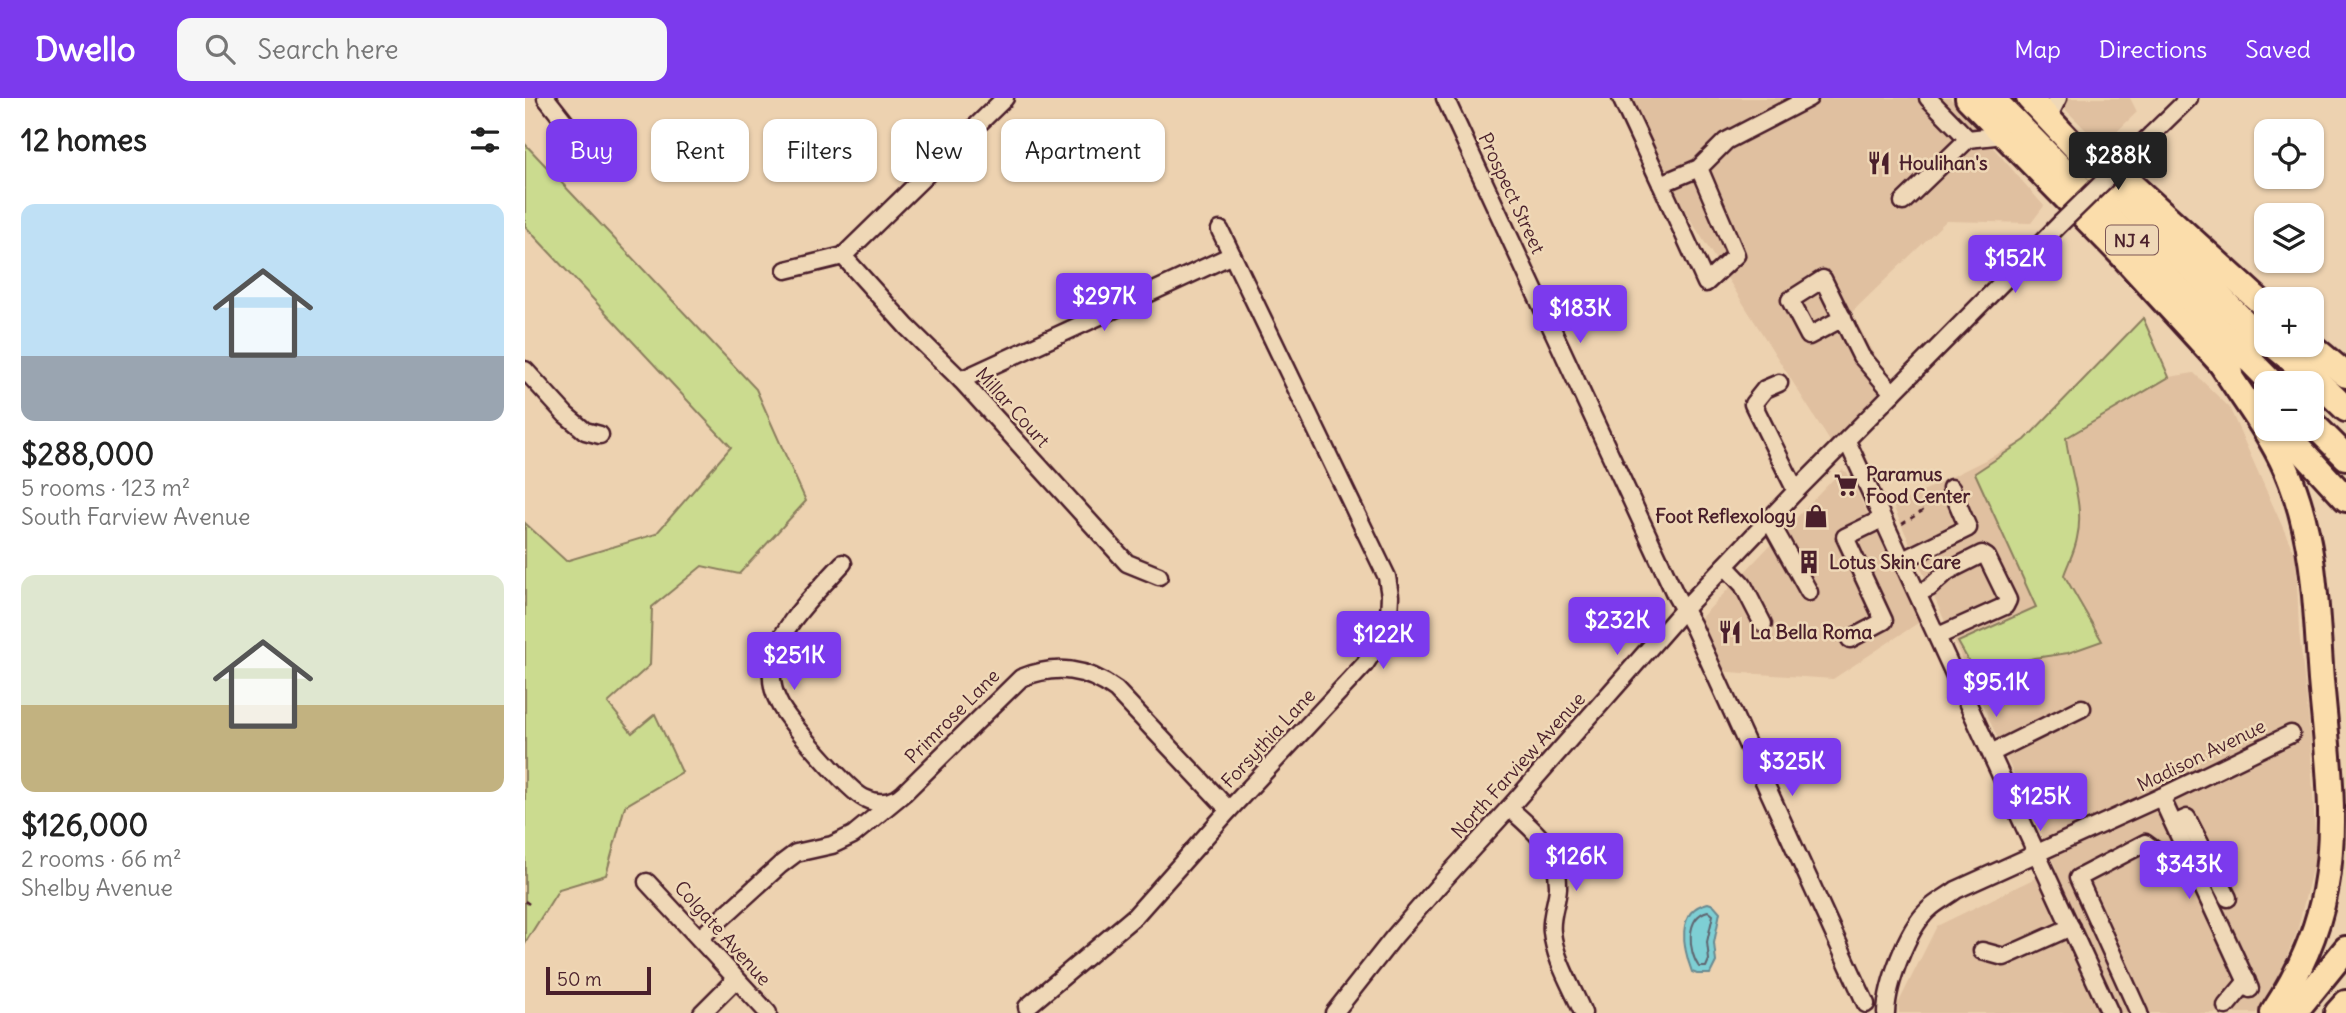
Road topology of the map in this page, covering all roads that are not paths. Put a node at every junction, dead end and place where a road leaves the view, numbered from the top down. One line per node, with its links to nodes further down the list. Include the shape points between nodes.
1 (546, 98): 12 (street)
2 (1005, 98): 20 (street)
3 (1445, 98): 60 (street, Prospect Street)
4 (1621, 98): 16 (street)
5 (1809, 98): 15 (street, via 1726,141)
6 (1928, 98): 14 (street)
7 (1968, 98): 13 (highway)
8 (1992, 98): 34 (highway, NJ 4)
9 (2029, 98): 11 (highway, NJ 4)
10 (2189, 98): 39 (street, North Farview Avenue, bridge)
11 (2054, 113): 22 (highway); 24 (highway, NJ 4, via 2119,194)
12 (562, 119)
13 (2004, 135): 14 (street); 31 (highway)
14 (1968, 139): 17 (street)
15 (1699, 168): 16 (street); 16 (street, via 1736,256 1706,283)
16 (1668, 181)
17 (1903, 202)
18 (1220, 230): 19 (street, Forsythia Lane)
19 (1232, 255): 37 (street); 70 (street, Forsythia Lane, via 1387,578 1390,596 1384,635 1371,657)
20 (843, 257): 21 (street); 37 (street, Millar Court)
21 (786, 270)
22 (2254, 296)
23 (1843, 318): 39 (street, via 1861,356)
24 (2246, 322): 25 (highway); 26 (highway, NJ 4)
25 (2254, 329)
26 (2254, 331)
27 (2324, 348): 32 (highway)
28 (2277, 357): 35 (highway, NJ 4)
29 (2287, 357): 42 (highway)
30 (2324, 357): 36 (highway)
31 (2221, 363): 40 (highway); 94 (highway, via 2291,480 2305,526 2313,578 2331,812 2330,855 2313,934)
32 (2346, 364)
33 (525, 370): 44 (street, via 575,423)
34 (2261, 371)
35 (2291, 371)
36 (2346, 375)
37 (961, 380): 57 (street, Millar Court, via 1127,563)
38 (1779, 383): 50 (street, via 1765,389 1753,404)
39 (1893, 393): 46 (street, North Farview Avenue)
40 (2254, 399)
41 (2324, 406): 43 (highway)
42 (2346, 409)
43 (2346, 428)
44 (600, 435)
45 (2324, 435): 48 (highway)
46 (1847, 441): 50 (street, North Farview Avenue); 52 (street)
47 (2292, 441): 51 (highway)
48 (2346, 457)
49 (1951, 488): 54 (street, via 1968,528)
50 (1796, 491): 53 (street, North Farview Avenue)
51 (2346, 499)
52 (1882, 519): 54 (street); 63 (street, via 1845,537 1884,621)
53 (1769, 520): 56 (street, North Farview Avenue); 58 (street)
54 (1903, 560): 59 (street)
55 (843, 562): 67 (street, via 782,635 775,650 772,683 786,716 858,795 878,803)
56 (1725, 566): 60 (street, North Farview Avenue); 61 (street, via 1743,585)
57 (1159, 576)
58 (1809, 592)
59 (1918, 593): 62 (street); 62 (street, via 1982,554 2008,600 2005,606)
60 (1684, 609): 69 (street, North Farview Avenue); 84 (street, Prospect Street)
61 (1763, 624)
62 (1938, 636): 66 (street)
63 (1850, 639)
64 (2082, 708): 66 (street)
65 (2291, 734): 68 (street, Madison Avenue)
66 (1991, 753): 73 (street)
67 (900, 796): 70 (street, Primrose Lane, via 1021,678 1038,671 1070,669 1117,690); 77 (street, Primrose Lane, via 853,835 796,853 780,864)
68 (2161, 797): 71 (street); 73 (street, Madison Avenue)
69 (1509, 808): 89 (street, North Farview Avenue, via 1394,937); 90 (street, via 1551,849 1558,888 1551,927 1554,946)
70 (1229, 810): 86 (street, Forsythia Lane, via 1135,916)
71 (2174, 824): 72 (street); 75 (street, via 2187,818)
72 (2184, 847): 78 (street, via 2164,857 2145,844 2078,878); 85 (street, via 2249,985)
73 (2038, 854): 76 (street); 91 (street, Madison Avenue, via 1956,890 1927,911 1907,939)
74 (647, 882): 77 (street, Colgate Avenue)
75 (2228, 898)
76 (2071, 927): 80 (street, via 2004,957); 81 (street)
77 (700, 938): 82 (street, Colgate Avenue)
78 (2108, 946): 81 (street); 93 (street)
79 (2346, 949): 95 (highway)
80 (1982, 951)
81 (2085, 957): 92 (street)
82 (736, 979): 87 (street); 88 (street, Colgate Avenue)
83 (2346, 1003): 96 (highway)
84 (1866, 1004)
85 (2226, 1006)
86 (1027, 1007)
87 (702, 1013)
88 (768, 1013)
89 (1334, 1013)
90 (1583, 1013)
91 (1886, 1013)
92 (2110, 1013)
93 (2139, 1013)
94 (2273, 1013)
95 (2294, 1013)
96 (2337, 1013)

